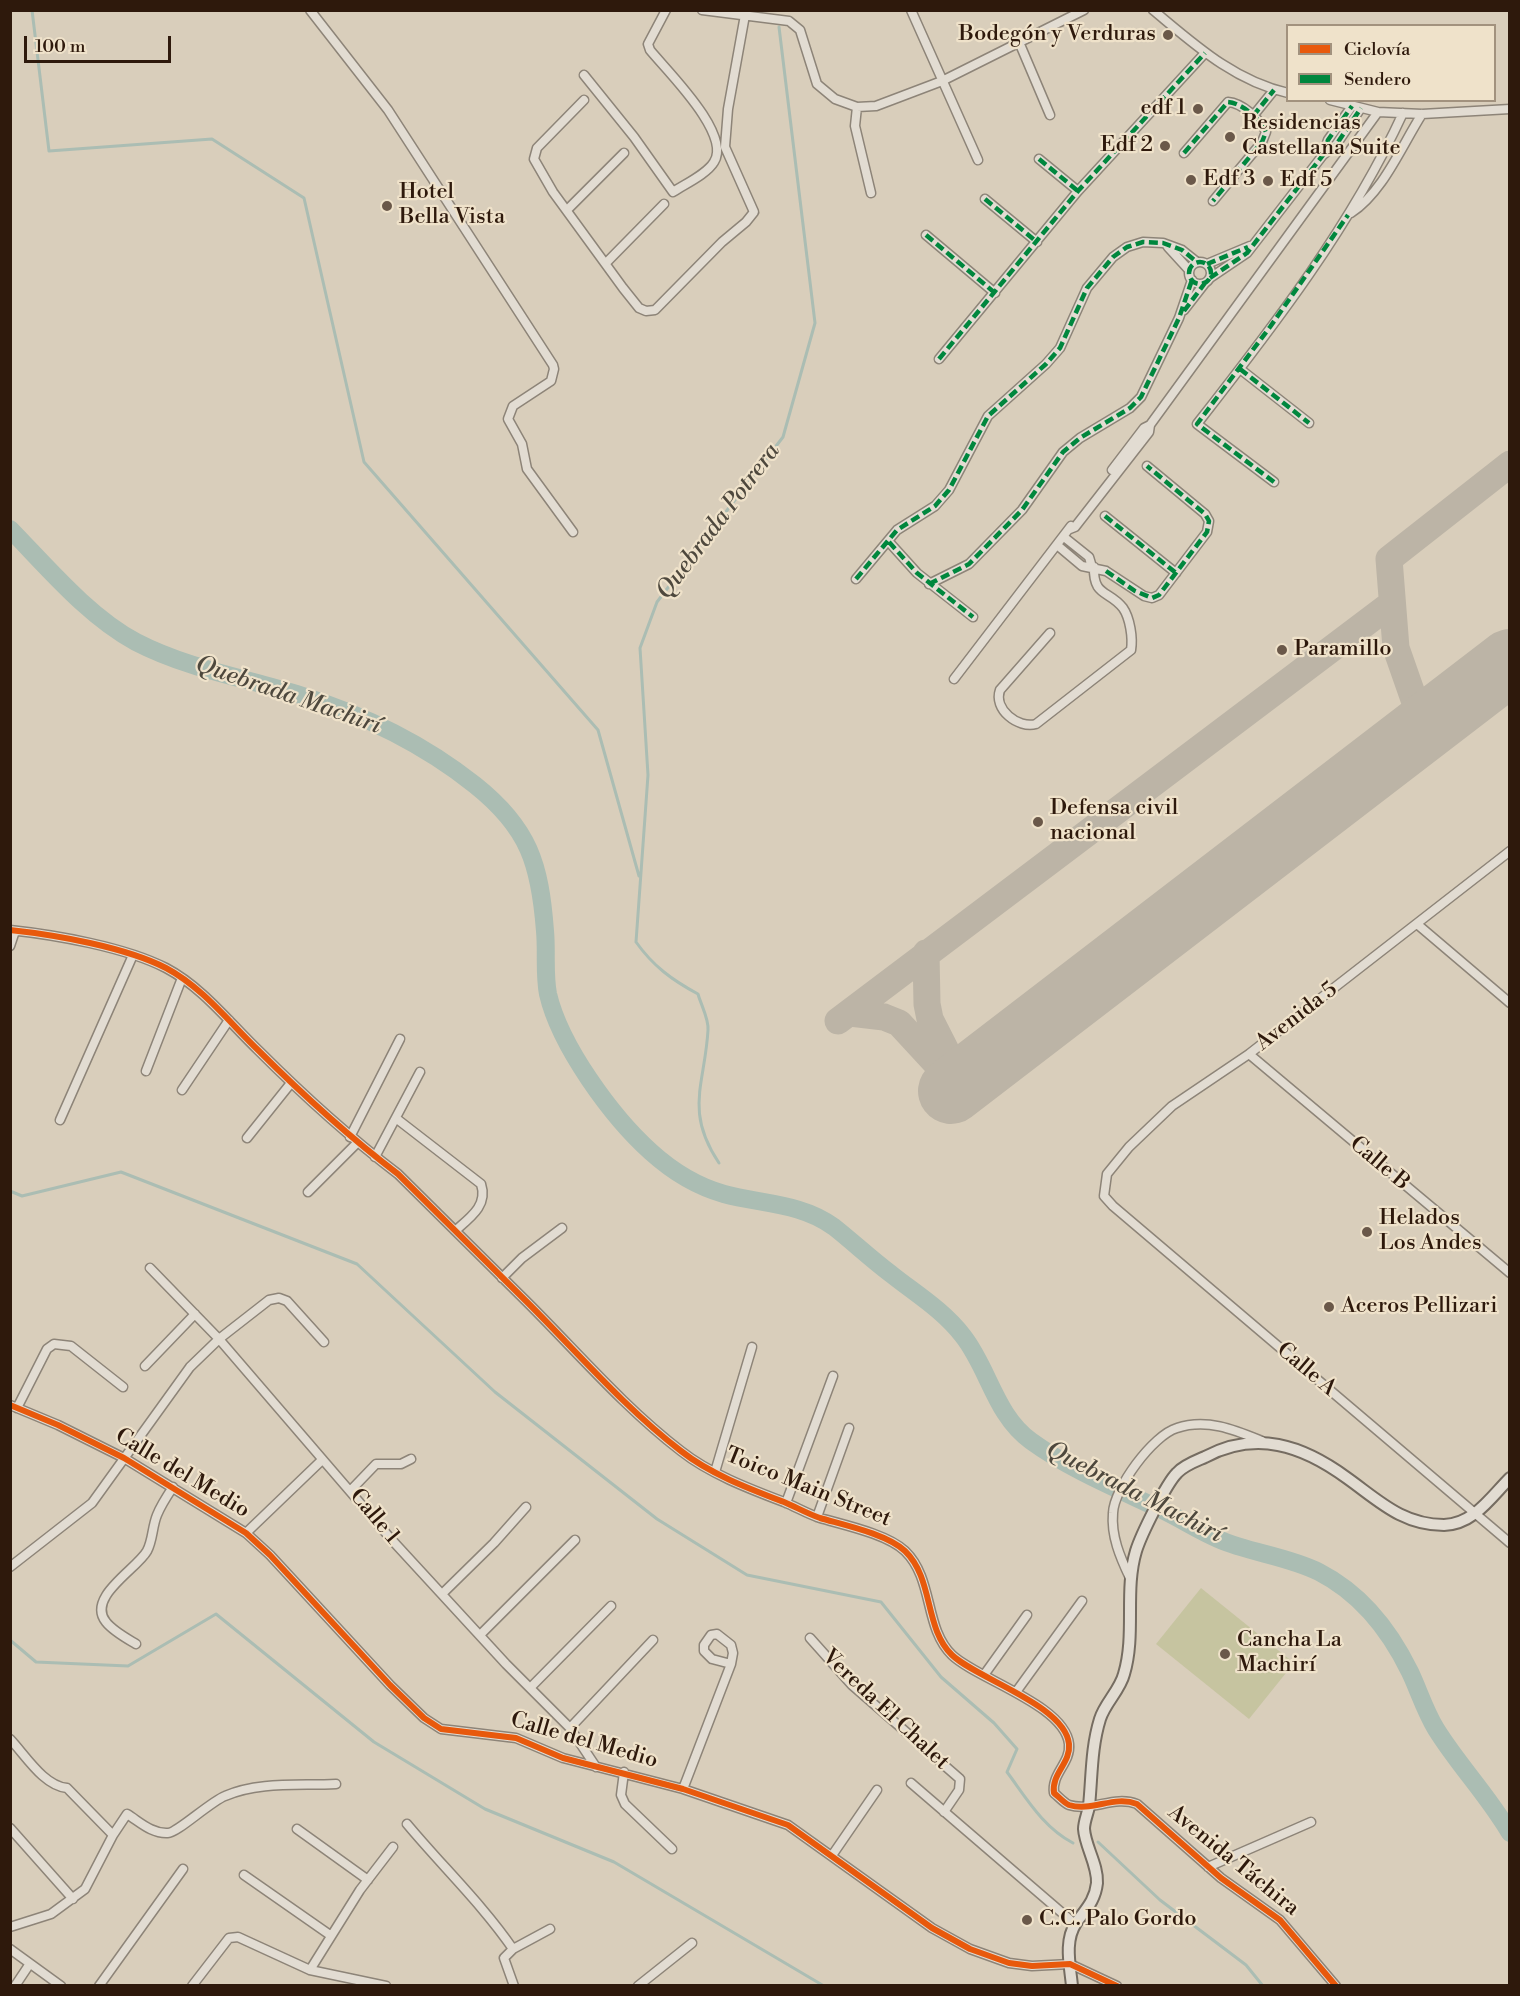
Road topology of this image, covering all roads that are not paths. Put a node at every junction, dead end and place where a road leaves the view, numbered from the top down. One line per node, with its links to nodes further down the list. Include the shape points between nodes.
1 (310, 10): 55 (street, via 387,110 553,364 551,381 513,406 508,419 522,444 527,469)
2 (666, 10): 10 (street, via 648,44 713,127 717,155 712,164 673,192)
3 (702, 10): 7 (street)
4 (910, 10): 11 (street)
5 (1084, 10): 8 (street)
6 (1153, 10): 9 (street)
7 (745, 15): 16 (street, via 794,25 803,39 817,84 835,99); 42 (street, via 725,147 754,208 752,215 655,310 639,308)
8 (1019, 42): 11 (street); 22 (street)
9 (1205, 53): 12 (street); 30 (street)
10 (584, 75)
11 (942, 81): 16 (street, via 876,106); 27 (street)
12 (1274, 90): 13 (street); 23 (street)
13 (1286, 93)
14 (584, 100): 35 (street, via 534,154)
15 (1337, 102): 17 (street)
16 (857, 107): 31 (street, via 855,126)
17 (1356, 107): 19 (street); 40 (street, via 1336,145 1323,155)
18 (1509, 109): 21 (street)
19 (1378, 112): 20 (street); 56 (street, via 1150,425 1149,432)
20 (1403, 113): 21 (street); 28 (street)
21 (1422, 114): 29 (street)
22 (1050, 115)
23 (1253, 116): 25 (street, via 1228,102); 33 (street, via 1263,126 1265,137)
24 (624, 153): 35 (street)
25 (1184, 153)
26 (1039, 159): 30 (street)
27 (978, 160)
28 (1372, 171): 29 (street); 36 (street)
29 (1383, 177): 36 (street, via 1361,206)
30 (1078, 191): 38 (street)
31 (871, 193)
32 (985, 199): 38 (street)
33 (1213, 201)
34 (664, 204): 42 (street)
35 (567, 210): 42 (street)
36 (1348, 215): 50 (street)
37 (926, 236): 47 (street)
38 (1037, 242): 47 (street)
39 (1163, 243): 41 (street, via 1182,250); 44 (street); 57 (street, via 1143,242 1127,247 1098,272 1060,348 988,416 949,490 935,506 904,523)
40 (1253, 244): 43 (street); 46 (street, via 1240,260)
41 (1197, 262): 43 (street); 44 (street)
42 (606, 263)
43 (1207, 264): 46 (street, via 1211,271)
44 (1190, 270): 45 (street)
45 (1192, 280): 46 (street, via 1198,284); 48 (street)
46 (1208, 281): 48 (street)
47 (995, 293): 49 (street)
48 (1179, 318): 62 (street, via 1141,397 1062,452 1022,510 969,564)
49 (939, 359)
50 (1240, 369): 51 (street); 53 (street, via 1197,424)
51 (1309, 423)
52 (1147, 466): 60 (street, via 1209,521 1207,532)
53 (1274, 483)
54 (1105, 516): 60 (street)
55 (573, 532)
56 (1064, 537): 58 (street); 59 (street, via 1089,557)
57 (889, 542): 61 (street); 62 (street)
58 (1057, 545): 59 (street, via 1082,566); 65 (street)
59 (1093, 567): 60 (street, via 1152,598 1160,595); 64 (street, via 1099,590 1124,609 1133,640 1131,650 1036,724 1018,724 999,705 997,697)
60 (1176, 573)
61 (856, 579)
62 (930, 584): 63 (street)
63 (973, 617)
64 (1050, 633)
65 (954, 679)
66 (1509, 851): 67 (street, Avenida 5)
67 (1417, 924): 72 (street); 75 (street, Avenida 5)
68 (13, 930): 69 (street); 70 (street, Toico Main Street)
69 (10, 946)
70 (133, 956): 71 (street, Toico Main Street); 81 (street)
71 (182, 978): 73 (street, Toico Main Street); 76 (street)
72 (1509, 1003)
73 (229, 1020): 78 (street, Toico Main Street); 79 (street)
74 (400, 1040): 83 (street)
75 (1248, 1054): 86 (street, Avenida 5, via 1173,1106 1129,1148 1107,1174); 90 (street, Calle B)
76 (146, 1071)
77 (420, 1072): 80 (street)
78 (291, 1083): 82 (street); 83 (street, Toico Main Street)
79 (182, 1090)
80 (397, 1119): 84 (street); 88 (street, via 481,1184 483,1202)
81 (60, 1120)
82 (247, 1138)
83 (353, 1140): 84 (street, Toico Main Street); 85 (street)
84 (375, 1157): 88 (street, Toico Main Street)
85 (309, 1192)
86 (1104, 1196): 111 (street, Calle A)
87 (562, 1228): 91 (street)
88 (456, 1230): 91 (street, Toico Main Street)
89 (150, 1268): 92 (street, Calle 1)
90 (1509, 1273)
91 (502, 1278): 105 (street, Toico Main Street, via 659,1434)
92 (195, 1314): 93 (street, Calle 1); 96 (street)
93 (219, 1339): 94 (street, via 269,1300 279,1298 290,1304); 102 (street, via 190,1367); 104 (street, Calle 1)
94 (324, 1342)
95 (752, 1347): 105 (street)
96 (145, 1366)
97 (833, 1376): 109 (street)
98 (123, 1387): 99 (street, via 71,1346 54,1344 47,1349)
99 (14, 1407): 102 (street, Calle del Medio)
100 (849, 1428): 112 (street)
101 (1262, 1441): 111 (main road, via 1290,1448 1321,1463 1398,1515 1445,1525); 117 (main road, via 1226,1447 1176,1473 1136,1550); 117 (street, via 1215,1425 1178,1428 1162,1435 1134,1468 1114,1503 1115,1540)
102 (124, 1458): 107 (street, Calle del Medio); 116 (street, via 84,1511)
103 (411, 1459): 108 (street, via 401,1464 376,1464)
104 (322, 1460): 108 (street, Calle 1); 113 (street)
105 (716, 1472): 109 (street, Toico Main Street)
106 (1509, 1478): 111 (main road)
107 (172, 1487): 113 (street, Calle del Medio); 125 (street, via 157,1515 148,1550 114,1583 102,1605 105,1622)
108 (351, 1490): 118 (street, Calle 1)
109 (786, 1503): 112 (street, Toico Main Street)
110 (526, 1508): 118 (street)
111 (1475, 1514): 115 (street, Calle A)
112 (817, 1517): 127 (street, Toico Main Street, via 892,1542 905,1551 924,1582 935,1624 947,1650 960,1663)
113 (246, 1533): 132 (street, Calle del Medio, via 424,1718 441,1729 516,1738)
114 (575, 1540): 122 (street)
115 (1509, 1543)
116 (10, 1567)
117 (1130, 1578): 138 (main road, via 1127,1661 1124,1677 1098,1726)
118 (442, 1594): 122 (street, Calle 1)
119 (1082, 1601): 129 (street)
120 (611, 1606): 128 (street)
121 (1028, 1616): 127 (street)
122 (480, 1635): 128 (street, Calle 1)
123 (810, 1638): 139 (street, Vereda El Chalet, via 852,1685 960,1779 959,1790)
124 (653, 1640): 130 (street)
125 (136, 1644)
126 (731, 1664): 136 (street)
127 (984, 1675): 129 (street, Toico Main Street)
128 (531, 1687): 130 (street, Calle 1)
129 (1016, 1692): 138 (street, Toico Main Street, via 1046,1712 1069,1744 1052,1782 1054,1793 1068,1805)
130 (570, 1728): 132 (street, Calle 1)
131 (10, 1739): 144 (street, via 44,1776 56,1787 67,1788)
132 (596, 1767): 133 (street, Calle del Medio)
133 (624, 1772): 136 (street, Calle del Medio); 146 (street, via 624,1804)
134 (911, 1783): 139 (street, Vereda El Chalet)
135 (336, 1784): 144 (street, via 281,1786 228,1794 206,1805 171,1833 156,1833 127,1814)
136 (683, 1789): 147 (street, Calle del Medio, via 788,1825)
137 (877, 1790): 147 (street)
138 (1089, 1806): 148 (street, Avenida Táchira, via 1113,1800 1137,1804); 153 (main road, via 1084,1828 1097,1880 1090,1907)
139 (944, 1812): 153 (street, Vereda El Chalet)
140 (1311, 1822): 148 (street)
141 (407, 1824): 158 (street, via 484,1909)
142 (10, 1828): 152 (street)
143 (297, 1829): 151 (street)
144 (113, 1835): 152 (street, via 85,1890)
145 (393, 1847): 151 (street)
146 (672, 1849)
147 (833, 1854): 160 (street, Calle del Medio, via 932,1928 970,1949 1009,1963)
148 (1208, 1867): 172 (street, Avenida Táchira, via 1281,1920)
149 (183, 1869): 166 (street)
150 (244, 1875): 156 (street)
151 (368, 1880): 156 (street)
152 (74, 1899): 154 (street, via 51,1914)
153 (1075, 1924): 160 (main road, via 1068,1945)
154 (10, 1927)
155 (550, 1929): 158 (street)
156 (330, 1935): 162 (street)
157 (692, 1943): 169 (street)
158 (513, 1949): 168 (street, via 504,1963)
159 (10, 1950): 161 (street)
160 (1070, 1964): 170 (main road); 171 (street)
161 (29, 1965): 164 (street); 165 (street)
162 (310, 1970): 163 (street, via 245,1938 229,1938); 167 (street)
163 (196, 1984)
164 (15, 1986)
165 (61, 1986)
166 (99, 1986)
167 (386, 1986)
168 (514, 1986)
169 (638, 1986)
170 (1072, 1986)
171 (1117, 1986)
172 (1336, 1986)

